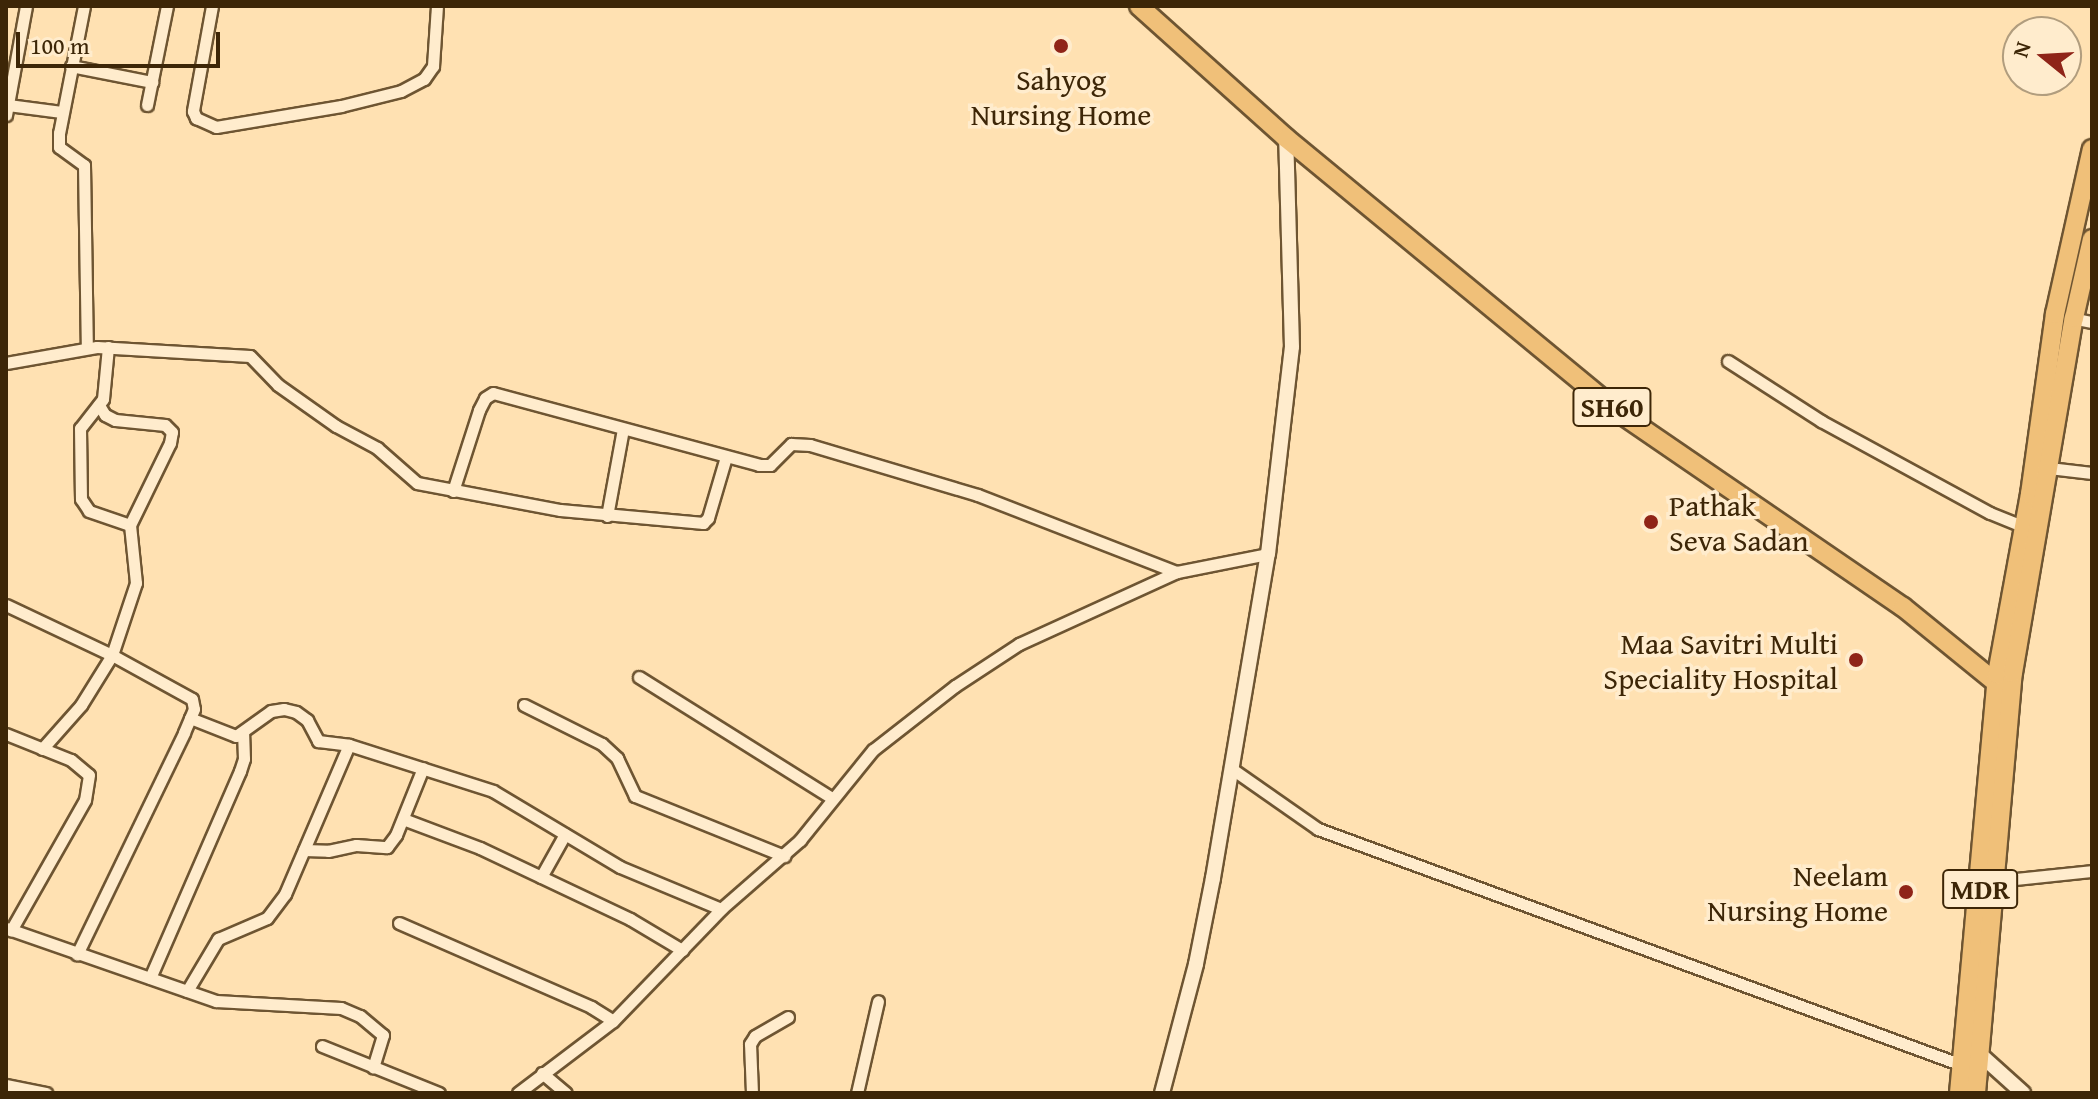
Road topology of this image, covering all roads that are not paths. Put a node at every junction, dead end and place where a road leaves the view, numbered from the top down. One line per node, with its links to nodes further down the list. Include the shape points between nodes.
1 (26, 6): 10 (street)
2 (84, 6): 7 (street)
3 (167, 6): 8 (street)
4 (212, 6): 5 (street, via 193,111 204,125 216,127 341,106 401,91 424,79 433,66)
5 (437, 6)
6 (1139, 6): 12 (main road, SH60)
7 (71, 66): 8 (street); 11 (street)
8 (152, 82): 9 (street)
9 (147, 105)
10 (7, 110): 11 (street)
11 (62, 112): 17 (street, via 59,147 84,165)
12 (1286, 138): 31 (street, via 1292,347); 36 (main road, SH60, via 1618,412 1903,607)
13 (2092, 149): 15 (main road, MDR)
14 (2092, 239): 16 (main road, MDR)
15 (2055, 314): 16 (street); 21 (main road, MDR, via 2048,359)
16 (2083, 320): 21 (main road, MDR)
17 (87, 347): 18 (street); 20 (street)
18 (108, 347): 22 (street); 27 (street, via 250,356 278,385 377,448 408,478)
19 (1728, 361): 30 (street, via 1821,421)
20 (6, 363)
21 (2052, 399): 25 (main road, MDR); 30 (main road, MDR)
22 (99, 405): 29 (street, via 80,428 81,499 89,511); 29 (street, via 115,420 165,425 172,432)
23 (623, 429): 24 (street); 27 (street, via 493,393 479,410); 28 (street)
24 (726, 457): 28 (street, via 703,523); 32 (street, via 770,465 791,444 810,445 978,495)
25 (2049, 468): 26 (street); 36 (main road, MDR)
26 (2092, 473)
27 (453, 491): 28 (street)
28 (607, 516)
29 (130, 525): 34 (street, via 136,583)
30 (2023, 526): 36 (main road, MDR)
31 (1268, 554): 32 (street); 44 (street)
32 (1177, 572): 45 (street, via 1001,654 873,750)
33 (6, 605): 34 (street)
34 (112, 655): 38 (street, via 185,692 192,699); 42 (street, via 81,705)
35 (639, 677): 45 (street)
36 (2003, 689): 52 (main road, MDR); 63 (main road, MDR)
37 (524, 705): 49 (street, via 602,744 617,758 635,796)
38 (190, 718): 39 (street, via 228,735); 57 (street)
39 (243, 732): 41 (street, via 271,711 284,709 307,720 318,741); 58 (street, via 240,771)
40 (6, 734): 42 (street)
41 (349, 745): 43 (street); 48 (street)
42 (42, 749): 55 (street, via 82,767 89,786)
43 (423, 768): 46 (street); 47 (street, via 493,791)
44 (1232, 769): 66 (street, via 1318,829); 76 (street, via 1196,964)
45 (832, 798): 49 (street)
46 (403, 819): 48 (street, via 387,847); 51 (street)
47 (565, 834): 51 (street); 53 (street, via 620,867)
48 (304, 850): 59 (street, via 277,907 267,918 218,939)
49 (784, 856): 53 (street)
50 (2092, 871): 52 (street)
51 (541, 877): 56 (street)
52 (1997, 881): 65 (main road, MDR)
53 (721, 909): 56 (street)
54 (399, 923): 62 (street)
55 (8, 929): 57 (street)
56 (682, 950): 62 (street)
57 (77, 954): 58 (street)
58 (150, 978): 59 (street)
59 (187, 991): 67 (street, via 231,1003 331,1006 360,1016 383,1035)
60 (878, 1001): 75 (street)
61 (788, 1017): 74 (street, via 750,1044)
62 (613, 1021): 68 (street)
63 (1964, 1041): 65 (street); 66 (main road, MDR)
64 (322, 1046): 67 (street)
65 (1980, 1055): 78 (main road, MDR); 79 (street)
66 (1962, 1065): 77 (main road, MDR)
67 (373, 1067): 71 (street)
68 (542, 1073): 72 (street); 73 (street)
69 (6, 1085): 70 (street)
70 (46, 1093)
71 (439, 1093)
72 (518, 1093)
73 (566, 1093)
74 (752, 1093)
75 (857, 1093)
76 (1162, 1093)
77 (1959, 1093)
78 (1976, 1093)
79 (2023, 1093)

